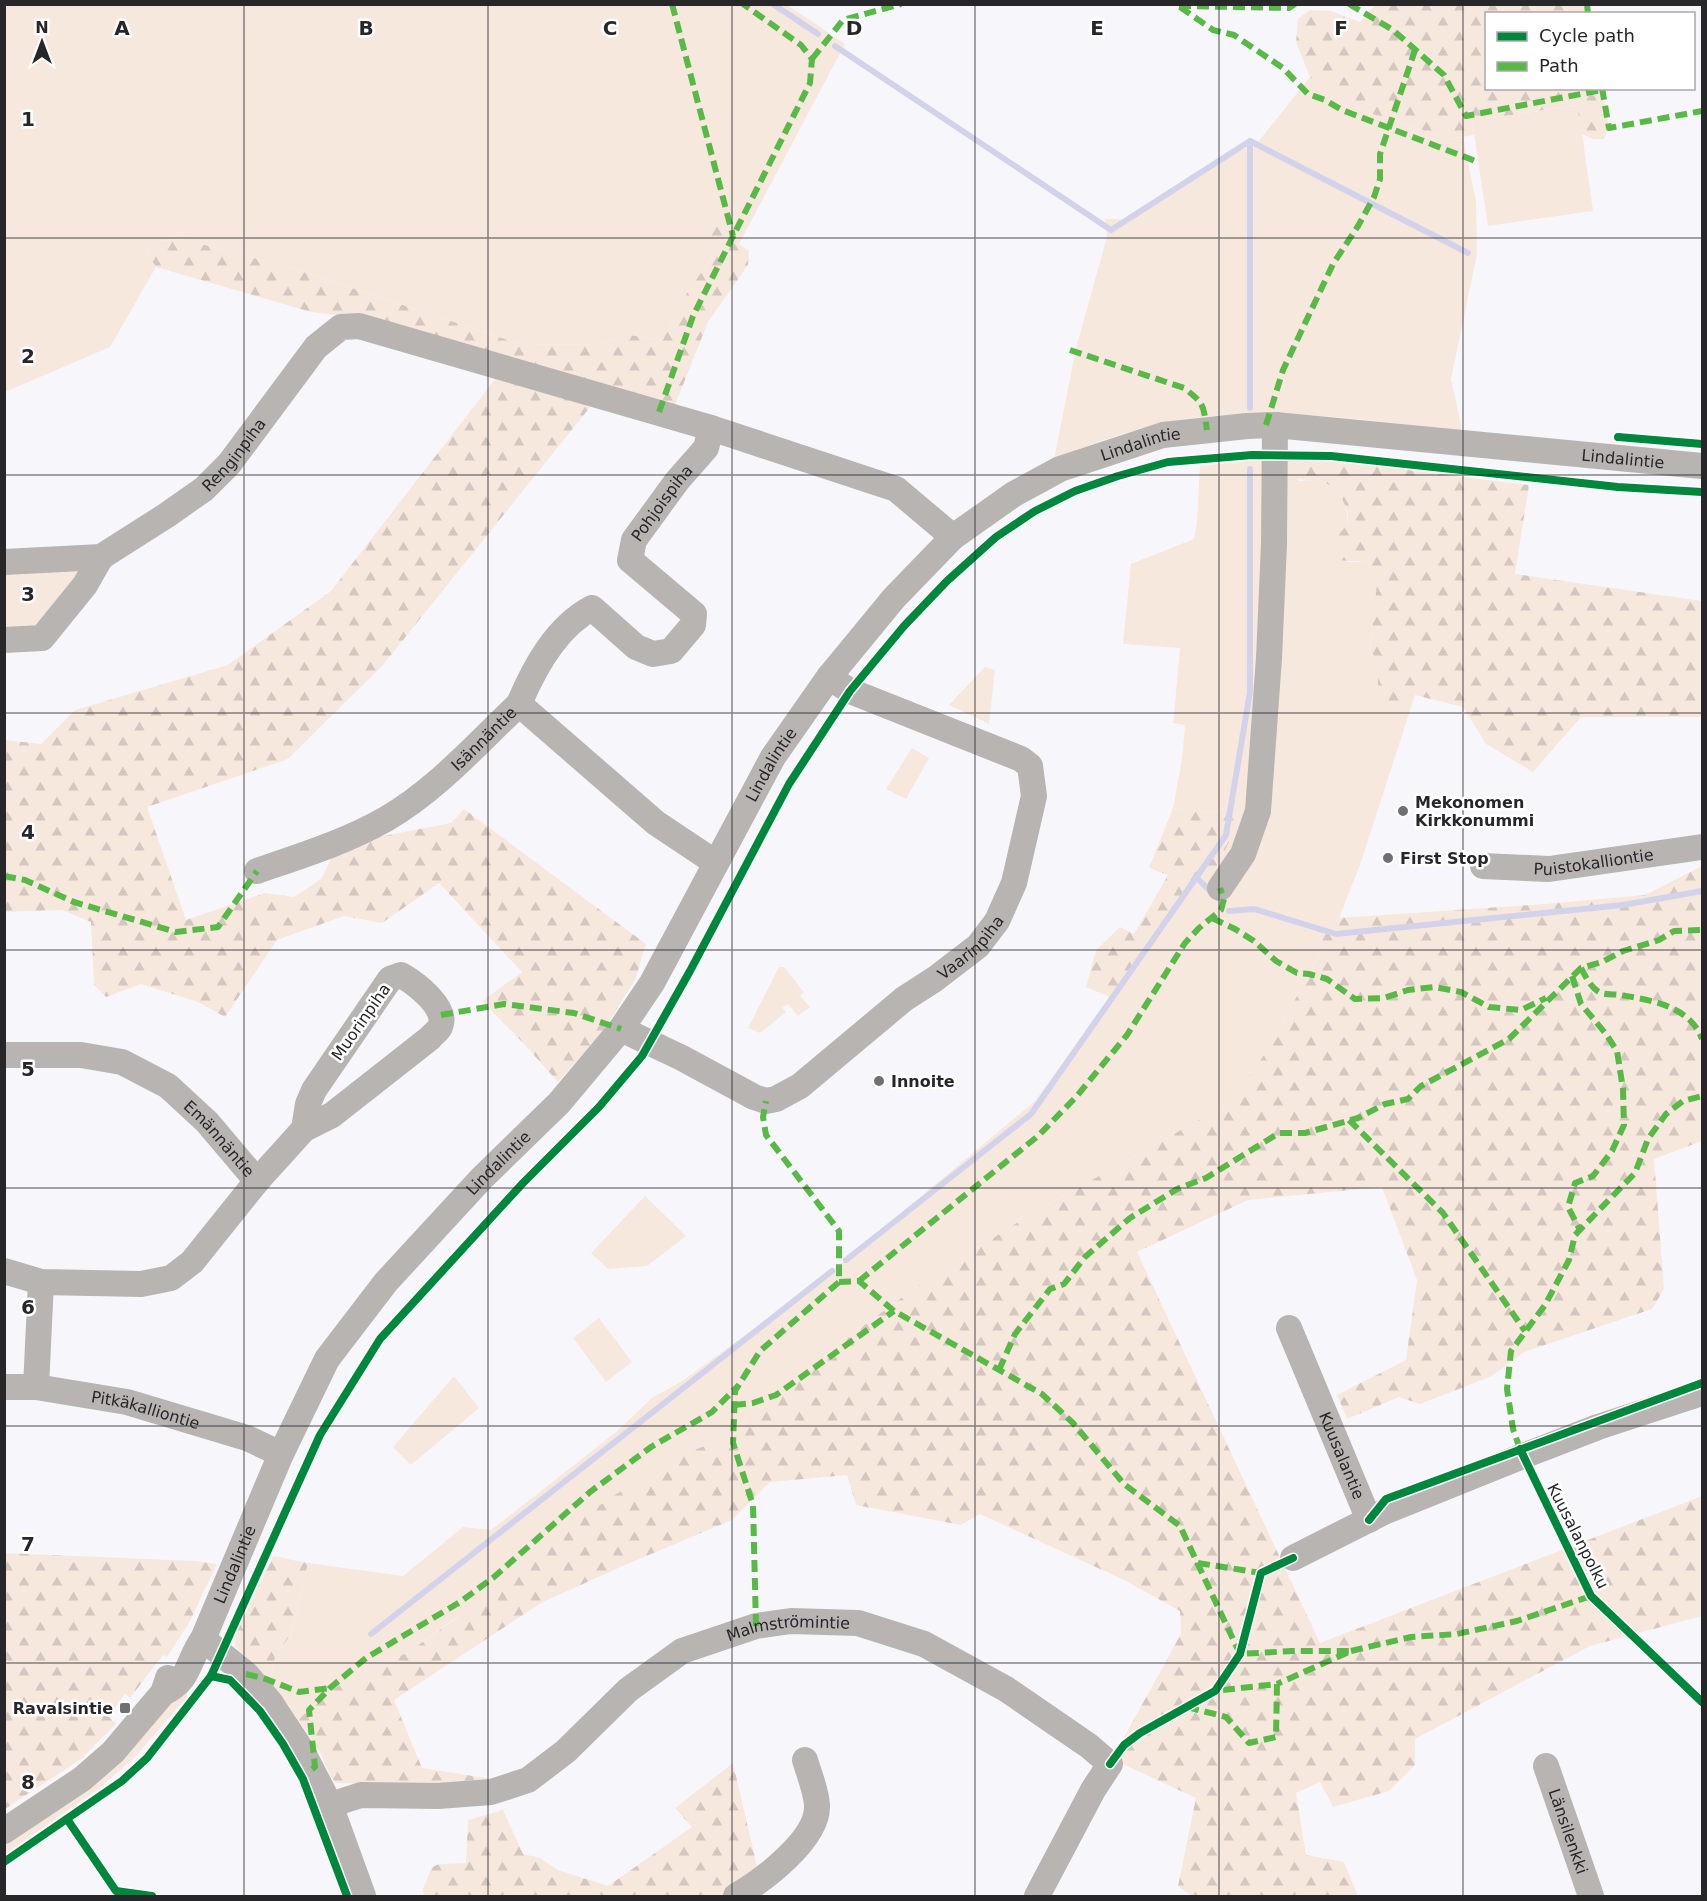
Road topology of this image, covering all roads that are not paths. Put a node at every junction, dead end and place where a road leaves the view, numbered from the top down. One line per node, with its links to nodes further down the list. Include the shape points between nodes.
1 (1275, 425): 3 (street, Lindalintie); 4 (street, Lindalintie, via 1163,435 1060,469 1014,494); 14 (street, via 1269,658 1258,811 1243,854)
2 (711, 428): 4 (street, via 896,489); 5 (street, Renginpiha, via 359,326 341,327 316,347 229,464 204,489); 9 (street, Pohjoispiha, via 706,448 634,540 630,560 694,614 693,626 671,651 653,654 636,647 592,608 578,615 558,636 532,673)
3 (1702, 466)
4 (953, 537): 8 (street, Lindalintie, via 894,598)
5 (101, 557): 6 (street); 7 (street, Renginpiha, via 85,585 42,638)
6 (4, 562)
7 (4, 640)
8 (829, 676): 11 (street, Lindalintie, via 774,757); 15 (street, Vaarinpiha, via 850,692 1021,759 1030,766 1034,796 1014,884 997,921 978,946 904,999 800,1086 776,1099 754,1097)
9 (519, 705): 11 (street, Isännäntie, via 656,823); 13 (street, Isännäntie, via 430,788 386,819)
10 (1702, 847): 12 (street, Puistokalliontie, via 1549,869)
11 (716, 863): 15 (street, Lindalintie, via 652,983)
12 (1483, 866)
13 (257, 871)
14 (1220, 888)
15 (621, 1029): 25 (street, Lindalintie, via 559,1103 481,1179 386,1282 327,1359)
16 (4, 1055): 18 (street, Emännäntie, via 81,1054 122,1062 168,1086 207,1122)
17 (304, 1129): 17 (street, Muorinpiha, via 332,1115 435,1032 441,1015 427,993 401,975 390,979 314,1090); 18 (street, Muorinpiha)
18 (257, 1181): 20 (street, Emännäntie, via 192,1262 171,1278 141,1284)
19 (4, 1271): 20 (street, Emännäntie)
20 (41, 1282): 23 (street)
21 (1289, 1328): 26 (street, Kuusalantie)
22 (4, 1387): 23 (street, Pitkäkalliontie)
23 (36, 1387): 25 (street, Pitkäkalliontie, via 127,1402 247,1438)
24 (1702, 1393): 26 (street, Kuusalantie, via 1576,1436)
25 (281, 1454): 28 (street, Lindalintie)
26 (1368, 1520): 27 (street)
27 (1293, 1557)
28 (198, 1646): 31 (street, via 246,1674 270,1702 301,1749); 32 (street, Lindalintie, via 184,1677 163,1693 113,1752 82,1779)
29 (805, 1760): 34 (street, via 817,1805 808,1832 788,1857)
30 (1546, 1766): 36 (street, Länsilenkki)
31 (330, 1805): 33 (street); 35 (street, Malmströmintie, via 361,1795 491,1792 528,1780 566,1751 628,1690 682,1651 756,1626 790,1621 858,1623 924,1644 996,1683 1110,1764)
32 (4, 1831)
33 (363, 1896)
34 (736, 1896)
35 (1037, 1896)
36 (1591, 1896)

